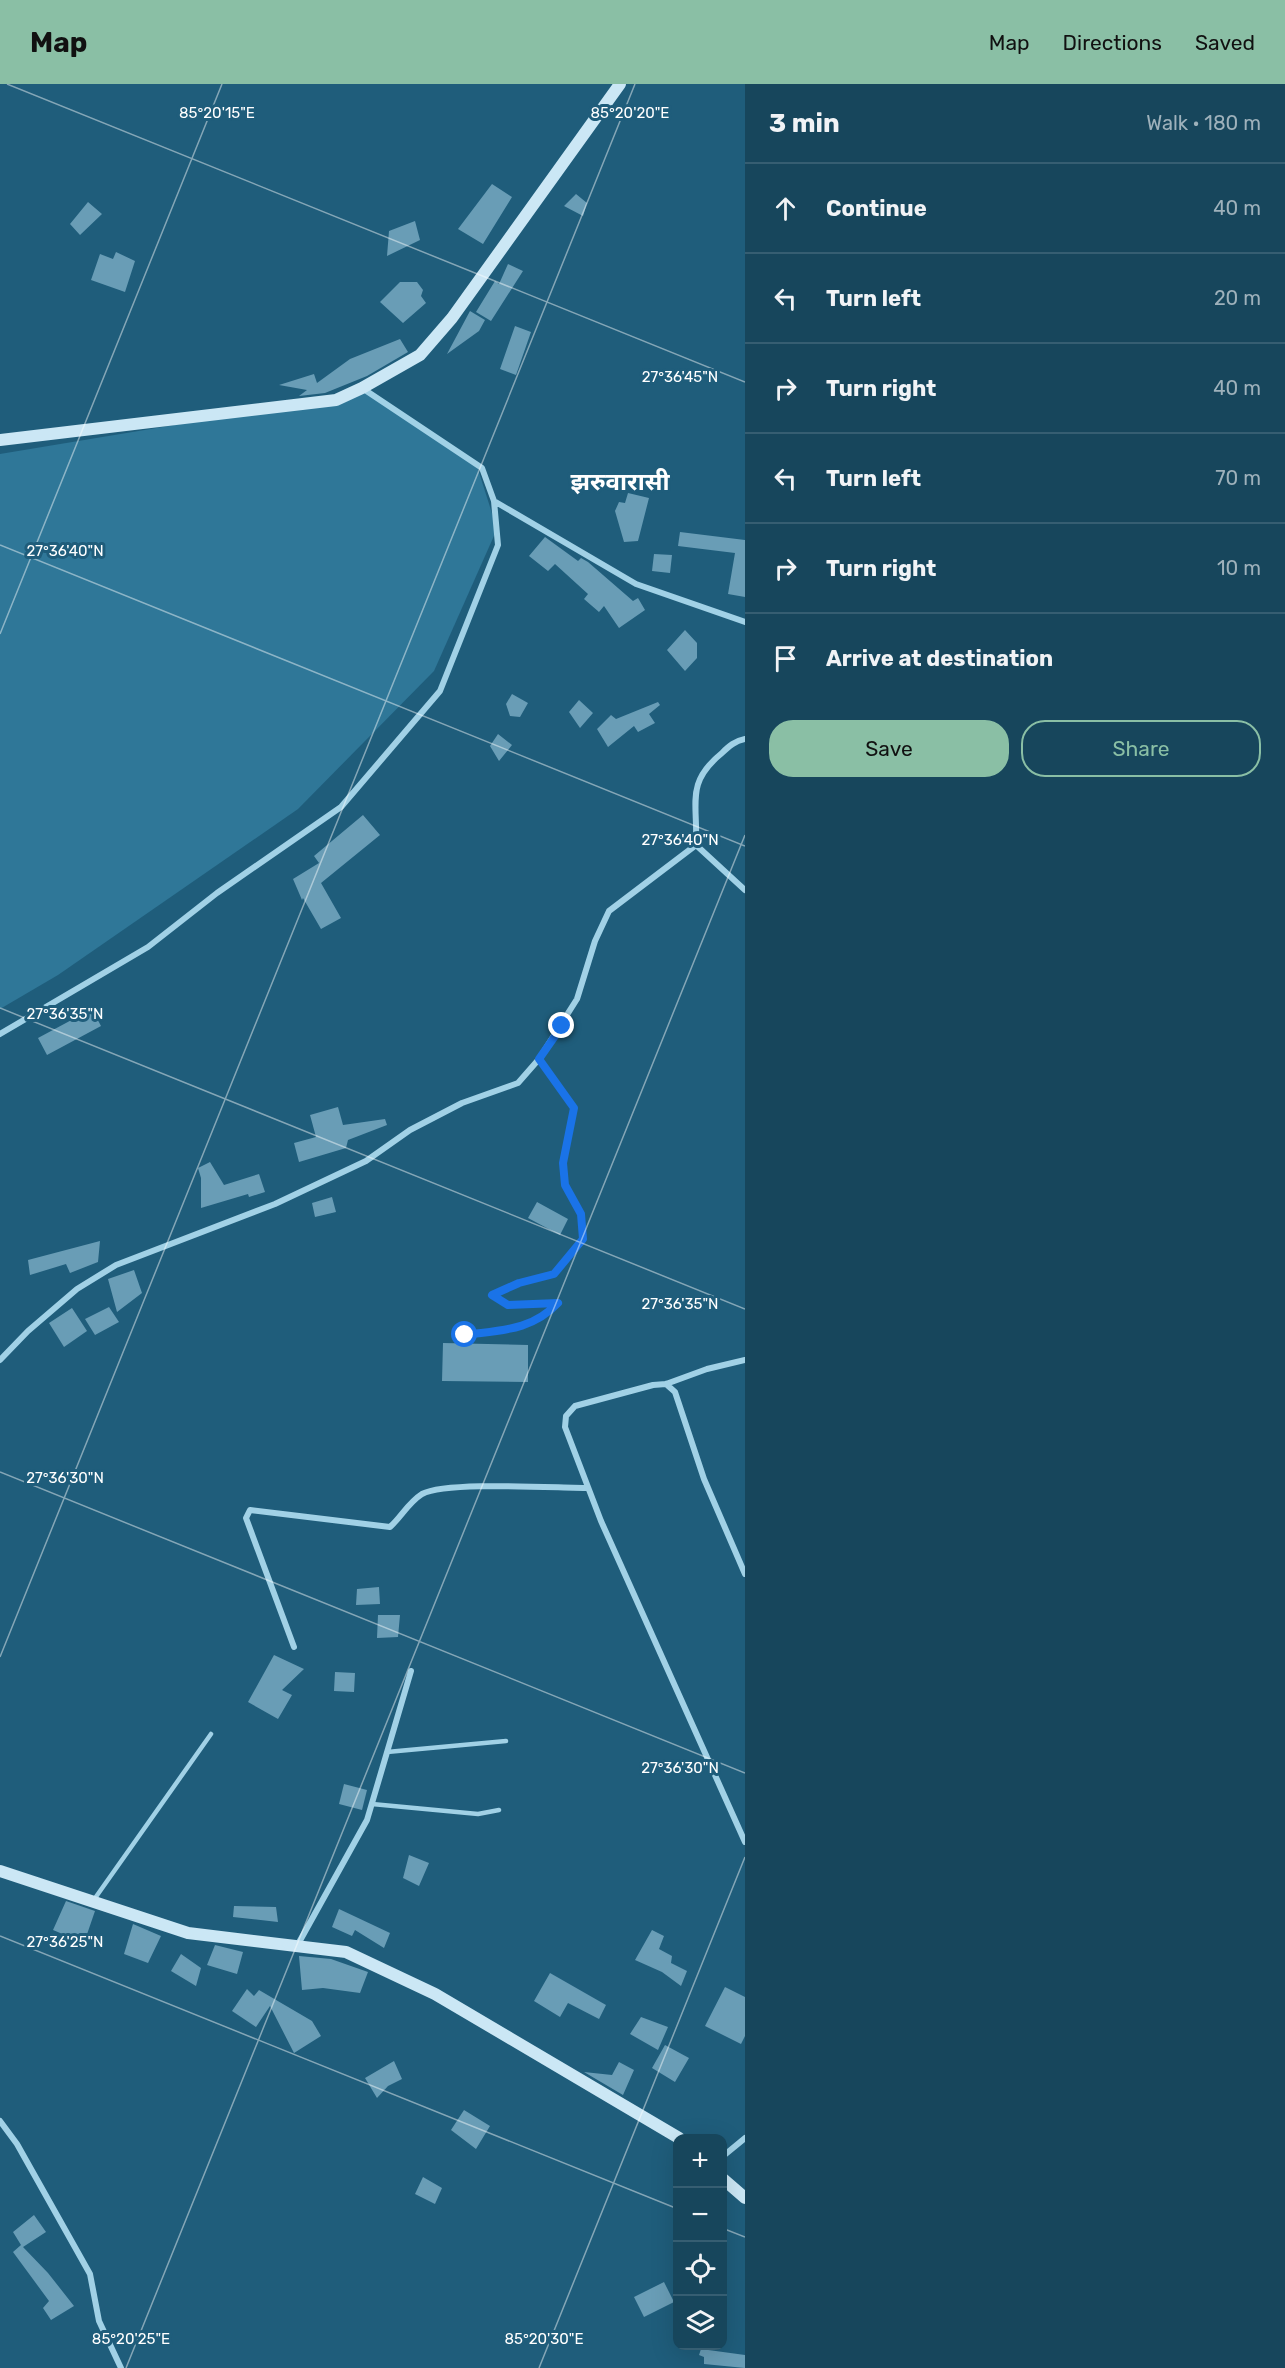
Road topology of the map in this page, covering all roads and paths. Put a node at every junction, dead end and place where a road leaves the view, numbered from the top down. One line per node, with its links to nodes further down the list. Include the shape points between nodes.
1 (620, 84): 2 (street, via 452,318 420,355)
2 (362, 388): 3 (street, via 336,400); 4 (street, via 482,468)
3 (0, 440)
4 (494, 501): 5 (street, via 636,584); 9 (street, via 498,545 440,691 341,807 217,893 148,947)
5 (745, 622)
6 (745, 739): 7 (street, via 736,740 705,766 694,790)
7 (696, 845): 8 (street); 10 (street, via 609,911 595,940 577,999)
8 (745, 890)
9 (0, 1034)
10 (539, 1059): 11 (path, via 574,1108 563,1163 565,1185 581,1214 583,1239 554,1274 492,1295 508,1305 558,1303 542,1319 510,1329); 12 (street, via 518,1083 462,1103 328,1180 116,1265 77,1289)
11 (465, 1335)
12 (0, 1360)
13 (745, 1360): 14 (street)
14 (666, 1384): 15 (street, via 575,1406 566,1416 565,1427); 16 (street, via 675,1392 704,1479)
15 (588, 1488): 17 (street, via 449,1487 424,1493 407,1505 390,1527 250,1510 246,1518); 24 (street)
16 (745, 1575)
17 (294, 1647)
18 (411, 1671): 21 (street)
19 (211, 1734): 26 (lane)
20 (506, 1741): 21 (lane)
21 (386, 1752): 22 (street)
22 (372, 1804): 23 (lane, via 478,1814); 27 (street, via 367,1820)
23 (499, 1810)
24 (745, 1842)
25 (0, 1871): 26 (street)
26 (93, 1902): 27 (street, via 188,1933)
27 (297, 1946): 29 (street, via 346,1952 435,1994)
28 (0, 2121): 34 (street, via 90,2274 99,2322)
29 (673, 2135)
30 (745, 2138): 31 (street)
31 (727, 2154)
32 (727, 2182): 33 (street)
33 (745, 2198)
34 (121, 2368)

